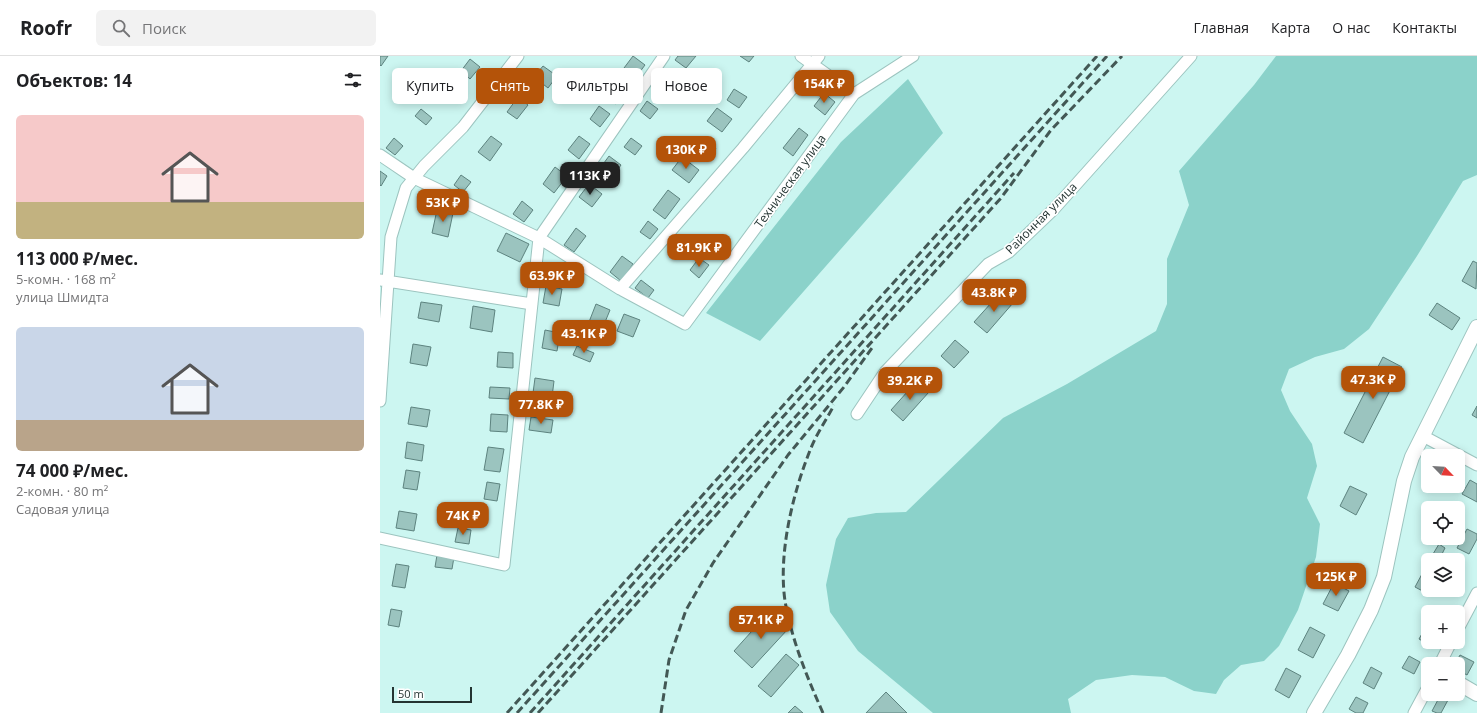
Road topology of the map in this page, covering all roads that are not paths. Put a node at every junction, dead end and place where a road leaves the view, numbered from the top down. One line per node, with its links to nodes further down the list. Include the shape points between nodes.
1 (518, 56): 9 (street, via 463,127)
2 (664, 56): 10 (street)
3 (801, 56): 6 (street)
4 (913, 56): 7 (street, Техническая улица)
5 (1192, 56): 16 (street, Районная улица, via 1054,209 1009,252 988,264 885,372)
6 (816, 60): 7 (street); 12 (street)
7 (854, 94): 12 (street, Техническая улица, via 685,324)
8 (380, 155): 9 (street)
9 (414, 178): 10 (street); 11 (street, via 406,188 396,217)
10 (539, 238): 12 (street); 13 (street)
11 (384, 281): 13 (street); 15 (street)
12 (620, 289)
13 (532, 304): 19 (street, via 504,564)
14 (1477, 327): 17 (street)
15 (380, 401)
16 (857, 414)
17 (1423, 436): 18 (street); 25 (street, via 1404,481 1384,577 1371,610)
18 (1477, 465)
19 (380, 538)
20 (1477, 593): 21 (street)
21 (1465, 616)
22 (1465, 687): 23 (street)
23 (1477, 694)
24 (1421, 700): 26 (street)
25 (1314, 713)
26 (1414, 713)

